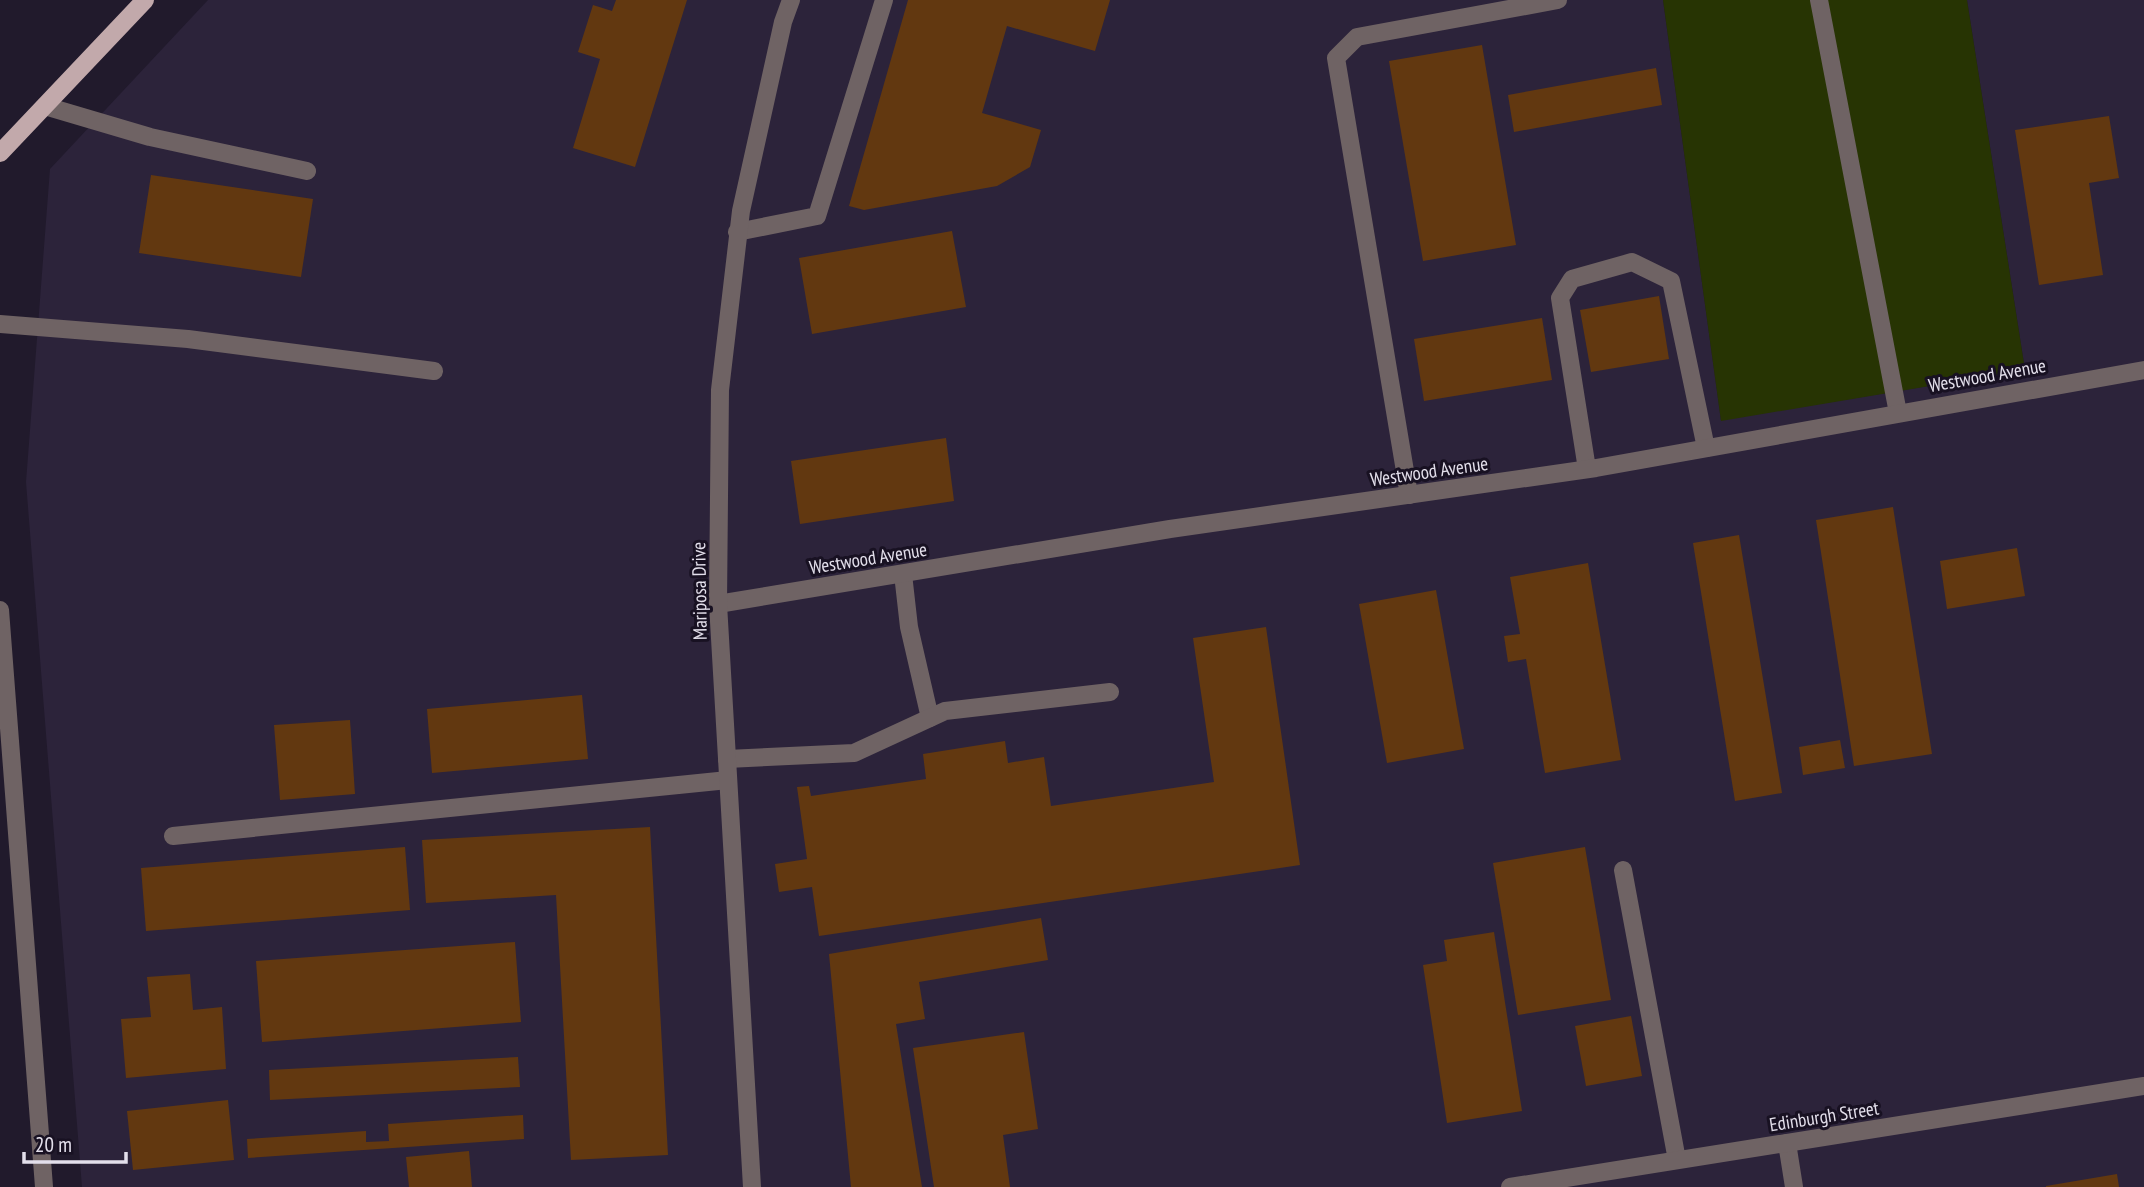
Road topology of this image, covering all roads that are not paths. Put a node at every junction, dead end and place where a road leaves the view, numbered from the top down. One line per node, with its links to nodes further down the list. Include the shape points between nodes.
1 (145, 0): 6 (main road)
2 (791, 0): 9 (street, Mariposa Drive)
3 (884, 0): 9 (street, via 817,216)
4 (1558, 0): 16 (street, via 1357,37 1336,58)
5 (1819, 0): 13 (street)
6 (45, 106): 7 (main road); 8 (street, via 150,137)
7 (0, 153)
8 (307, 171)
9 (737, 232): 18 (street, Mariposa Drive, via 720,390)
10 (0, 324): 12 (street, via 188,339)
11 (2144, 370): 13 (street, Westwood Avenue)
12 (434, 371)
13 (1898, 412): 14 (street, Westwood Avenue)
14 (1706, 448): 15 (street, Westwood Avenue); 15 (street, via 1671,281 1632,262 1572,279 1560,298)
15 (1587, 469): 16 (street, Westwood Avenue)
16 (1409, 495): 17 (street, Westwood Avenue)
17 (903, 573): 18 (street, Westwood Avenue); 21 (street)
18 (718, 604): 22 (street, Mariposa Drive)
19 (0, 610): 24 (street)
20 (1110, 692): 21 (street, via 945,711)
21 (929, 718): 22 (street, via 853,753)
22 (727, 760): 23 (street, Mariposa Drive)
23 (728, 780): 25 (street); 31 (street, Mariposa Drive)
24 (8, 818): 30 (street)
25 (173, 836)
26 (1623, 870): 29 (street)
27 (2144, 1086): 28 (street, Edinburgh Street)
28 (1787, 1143): 29 (street, Edinburgh Street); 33 (street)
29 (1677, 1160): 32 (street, Edinburgh Street)
30 (44, 1187)
31 (752, 1187)
32 (1510, 1187)
33 (1794, 1187)

